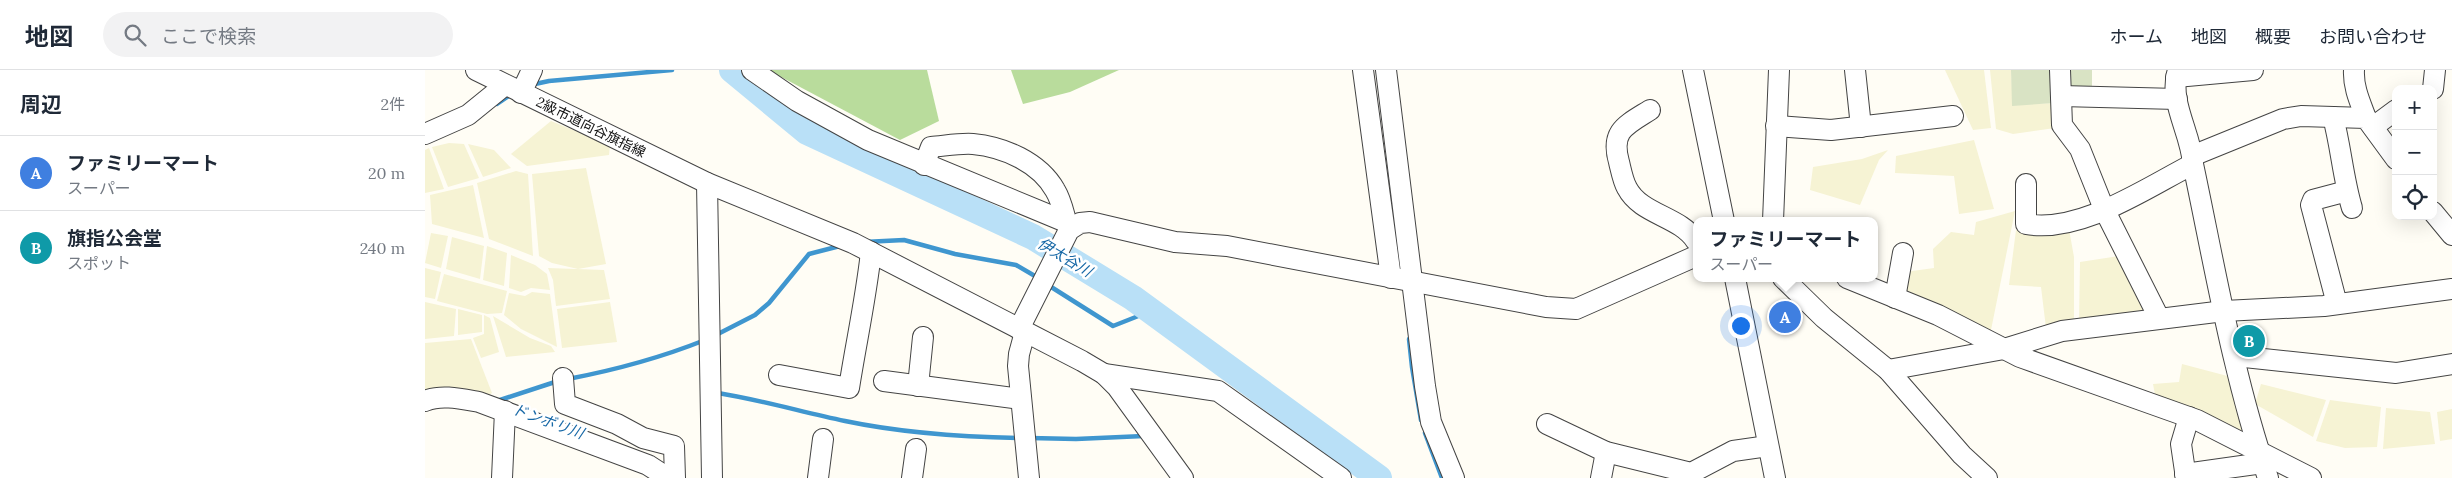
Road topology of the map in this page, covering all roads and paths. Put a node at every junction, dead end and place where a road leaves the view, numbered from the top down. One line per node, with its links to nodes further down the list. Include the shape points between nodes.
1 (476, 70): 15 (street, 2級市道向谷旗指線)
2 (532, 70): 15 (street)
3 (752, 70): 28 (street, via 797,101)
4 (1363, 70): 41 (street)
5 (1386, 70): 45 (street)
6 (1693, 70): 32 (street)
7 (1779, 70): 23 (street)
8 (1855, 70): 24 (street)
9 (2061, 70): 16 (street)
10 (2253, 70): 13 (street)
11 (2354, 70): 22 (street, via 2359,100)
12 (2435, 70): 14 (street)
13 (2177, 74): 17 (street)
14 (2433, 85)
15 (513, 89): 25 (street, via 468,116); 29 (street, 2級市道向谷旗指線)
16 (2061, 96): 17 (street); 31 (street, via 2062,126 2080,149)
17 (2177, 99): 27 (street)
18 (1650, 110): 37 (street, via 1627,125 1616,137 1615,148 1627,189 1644,206)
19 (2392, 112): 22 (street)
20 (1953, 116): 24 (street)
21 (2333, 117): 22 (street); 27 (street, via 2283,119); 48 (street, via 2349,200 2313,200 2311,205)
22 (2370, 122): 26 (street)
23 (1776, 126): 24 (street, via 1831,130); 33 (street)
24 (1861, 127)
25 (425, 134)
26 (2392, 153)
27 (2192, 160): 31 (street); 49 (street)
28 (924, 165): 35 (street); 35 (street, via 931,147 973,144 1001,150 1024,160 1042,172 1055,190)
29 (707, 183): 38 (street, 2級市道向谷旗指線); 76 (street)
30 (2026, 184): 31 (street, via 2026,224 2043,227 2061,224)
31 (2104, 210): 50 (street)
32 (1723, 217)
33 (1773, 217)
34 (2437, 217): 36 (street)
35 (1068, 229): 41 (street, via 1089,222 1105,224 1175,242 1227,246); 51 (street)
36 (2452, 235)
37 (1693, 236)
38 (871, 252): 51 (street, 2級市道向谷旗指線); 58 (street, via 849,388)
39 (1903, 253): 47 (street)
40 (1693, 257): 45 (street, via 1576,309 1546,307)
41 (1391, 278): 45 (street)
42 (1736, 282): 68 (street)
43 (1787, 282): 56 (street, via 1824,318)
44 (1857, 282): 47 (street)
45 (1414, 283): 82 (street, via 1431,422)
46 (2452, 289): 48 (street)
47 (1895, 298): 53 (street, via 1938,315)
48 (2337, 304): 49 (street)
49 (2224, 312): 50 (street); 54 (street)
50 (2159, 318): 53 (street, via 2063,331)
51 (1022, 330): 57 (street, 2級市道向谷旗指線); 63 (street, via 1019,354)
52 (923, 337): 61 (street)
53 (2004, 349): 56 (street); 65 (street)
54 (2235, 356): 55 (street, via 2396,373); 71 (street)
55 (2452, 364)
56 (1888, 370): 85 (street, via 1962,455)
57 (1104, 374): 80 (street); 81 (street, via 1218,391)
58 (779, 375)
59 (563, 378): 75 (street, via 565,404 643,438 674,446)
60 (883, 382): 61 (street)
61 (918, 386): 63 (street)
62 (427, 399): 64 (street, via 479,402)
63 (1021, 399): 79 (street)
64 (505, 411): 73 (street); 74 (street, via 648,466)
65 (2189, 417): 71 (street); 72 (street, via 2181,444)
66 (1547, 424): 70 (street)
67 (823, 439): 77 (street)
68 (1769, 446): 70 (street, via 1733,451 1691,473); 84 (street)
69 (916, 449): 78 (street)
70 (1606, 452): 83 (street)
71 (2263, 464): 72 (street); 86 (street)
72 (2185, 476)
73 (502, 478)
74 (668, 478)
75 (675, 478)
76 (712, 478)
77 (818, 478)
78 (912, 478)
79 (1029, 478)
80 (1183, 478)
81 (1341, 478)
82 (1454, 478)
83 (1601, 478)
84 (1775, 478)
85 (1987, 478)
86 (2311, 478)

